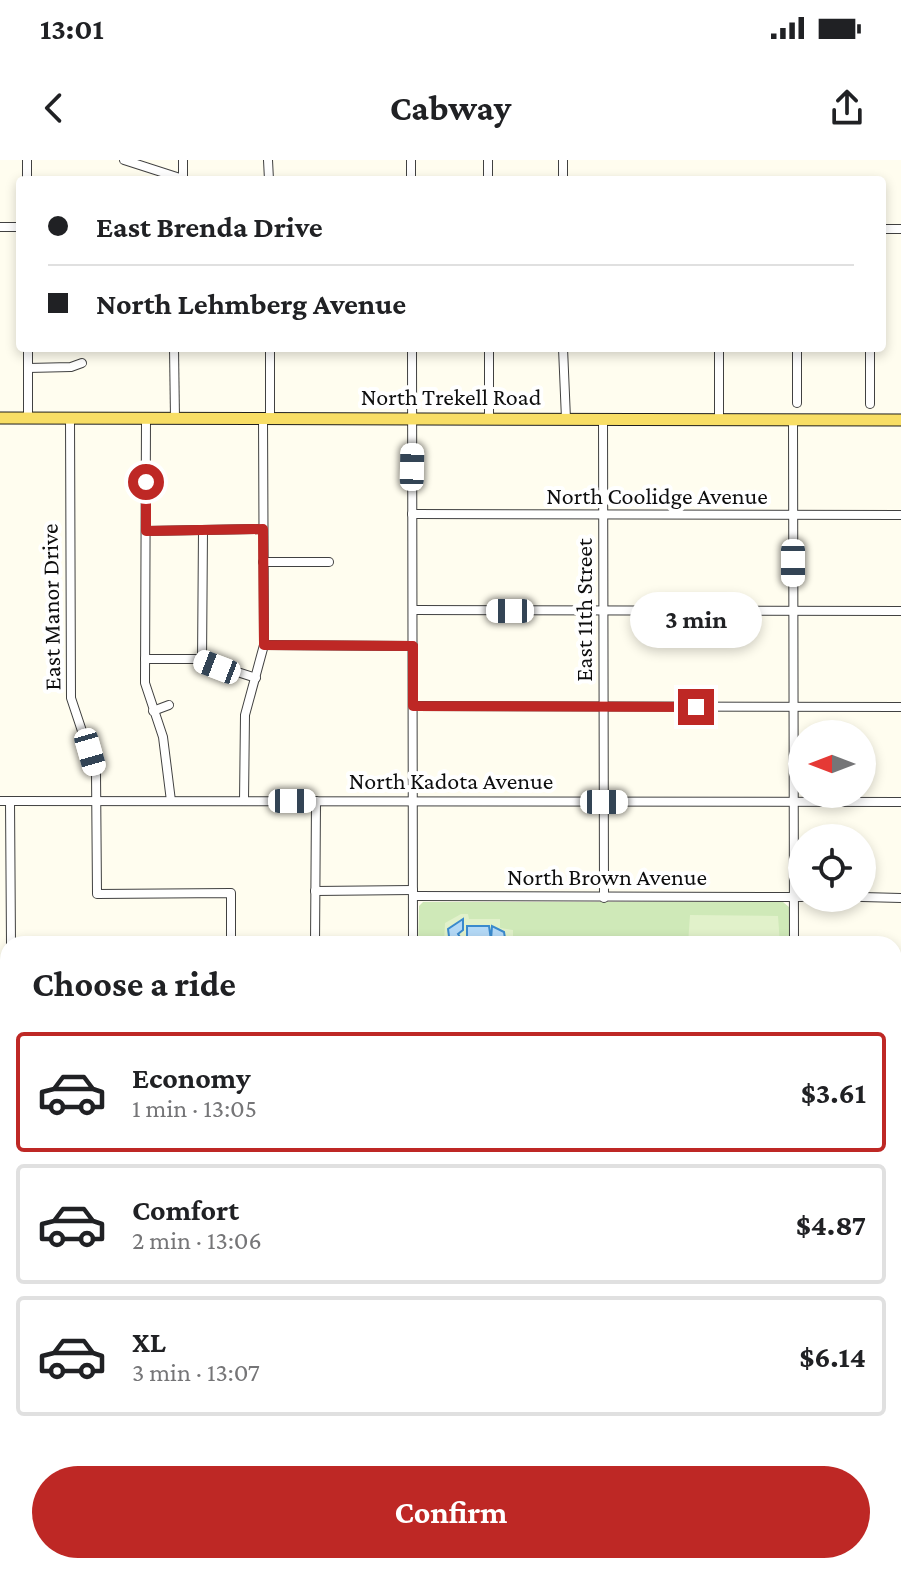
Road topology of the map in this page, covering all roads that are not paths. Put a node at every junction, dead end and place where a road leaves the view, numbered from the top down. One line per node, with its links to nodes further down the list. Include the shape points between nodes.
1 (124, 160): 2 (street)
2 (171, 176)
3 (28, 352): 13 (street)
4 (174, 352): 20 (street)
5 (270, 352): 21 (street)
6 (412, 352): 22 (street)
7 (489, 352): 23 (street)
8 (563, 352): 24 (street)
9 (719, 352): 26 (street)
10 (797, 352): 14 (street)
11 (870, 352): 15 (street)
12 (82, 363): 13 (street)
13 (28, 368): 17 (street)
14 (797, 403)
15 (870, 404)
16 (0, 418): 17 (main road, North Trekell Road)
17 (28, 418): 18 (main road, North Trekell Road)
18 (70, 418): 19 (main road, North Trekell Road); 56 (street, East Manor Drive, via 71,698 96,773)
19 (146, 419): 20 (main road, North Trekell Road); 35 (street)
20 (175, 419): 21 (main road, North Trekell Road)
21 (267, 419): 22 (main road, North Trekell Road); 33 (street)
22 (413, 419): 23 (main road, North Trekell Road); 29 (street)
23 (489, 419): 24 (main road, North Trekell Road)
24 (566, 419): 25 (main road, North Trekell Road)
25 (603, 419): 26 (main road, North Trekell Road); 31 (street, East 11th Street)
26 (719, 419): 27 (main road, North Trekell Road)
27 (793, 419): 28 (main road, North Trekell Road); 32 (street)
28 (901, 420)
29 (412, 514): 31 (street, North Coolidge Avenue); 38 (street)
30 (901, 515): 32 (street, North Coolidge Avenue)
31 (604, 516): 32 (street, North Coolidge Avenue); 39 (street, East 11th Street)
32 (793, 516): 41 (street)
33 (263, 529): 34 (street); 36 (street)
34 (203, 530): 35 (street); 45 (street)
35 (146, 531): 44 (street)
36 (263, 562): 37 (street); 42 (street)
37 (329, 562)
38 (413, 610): 39 (street); 43 (street)
39 (605, 611): 41 (street); 49 (street, East 11th Street)
40 (901, 611): 41 (street)
41 (793, 612): 50 (street)
42 (264, 645): 43 (street); 46 (street)
43 (413, 646): 48 (street)
44 (145, 659): 45 (street); 52 (street)
45 (202, 662): 46 (street)
46 (256, 678): 58 (street, via 245,715)
47 (169, 705): 52 (street)
48 (413, 706): 49 (street); 60 (street)
49 (604, 706): 50 (street); 61 (street, East 11th Street)
50 (794, 707): 51 (street); 53 (street)
51 (901, 707)
52 (153, 711): 57 (street, via 170,767)
53 (794, 720)
54 (0, 801): 55 (street, North Kadota Avenue)
55 (10, 801): 56 (street, North Kadota Avenue); 72 (street)
56 (97, 801): 57 (street, North Kadota Avenue); 73 (street, East Manor Drive, via 97,894 231,893)
57 (171, 801): 58 (street, North Kadota Avenue)
58 (244, 801): 59 (street, North Kadota Avenue)
59 (316, 801): 60 (street, North Kadota Avenue); 65 (street)
60 (413, 801): 61 (street, North Kadota Avenue); 66 (street)
61 (604, 802): 62 (street, North Kadota Avenue); 69 (street, East 11th Street)
62 (788, 802)
63 (876, 802): 64 (street, North Kadota Avenue)
64 (901, 802)
65 (315, 891): 66 (street, North Brown Avenue); 74 (street)
66 (413, 893): 69 (street, North Brown Avenue); 75 (street)
67 (788, 897): 69 (street, North Brown Avenue)
68 (876, 897): 70 (street)
69 (604, 898)
70 (901, 898)
71 (797, 912): 76 (street)
72 (11, 936)
73 (231, 936)
74 (315, 936)
75 (413, 936)
76 (795, 936)

